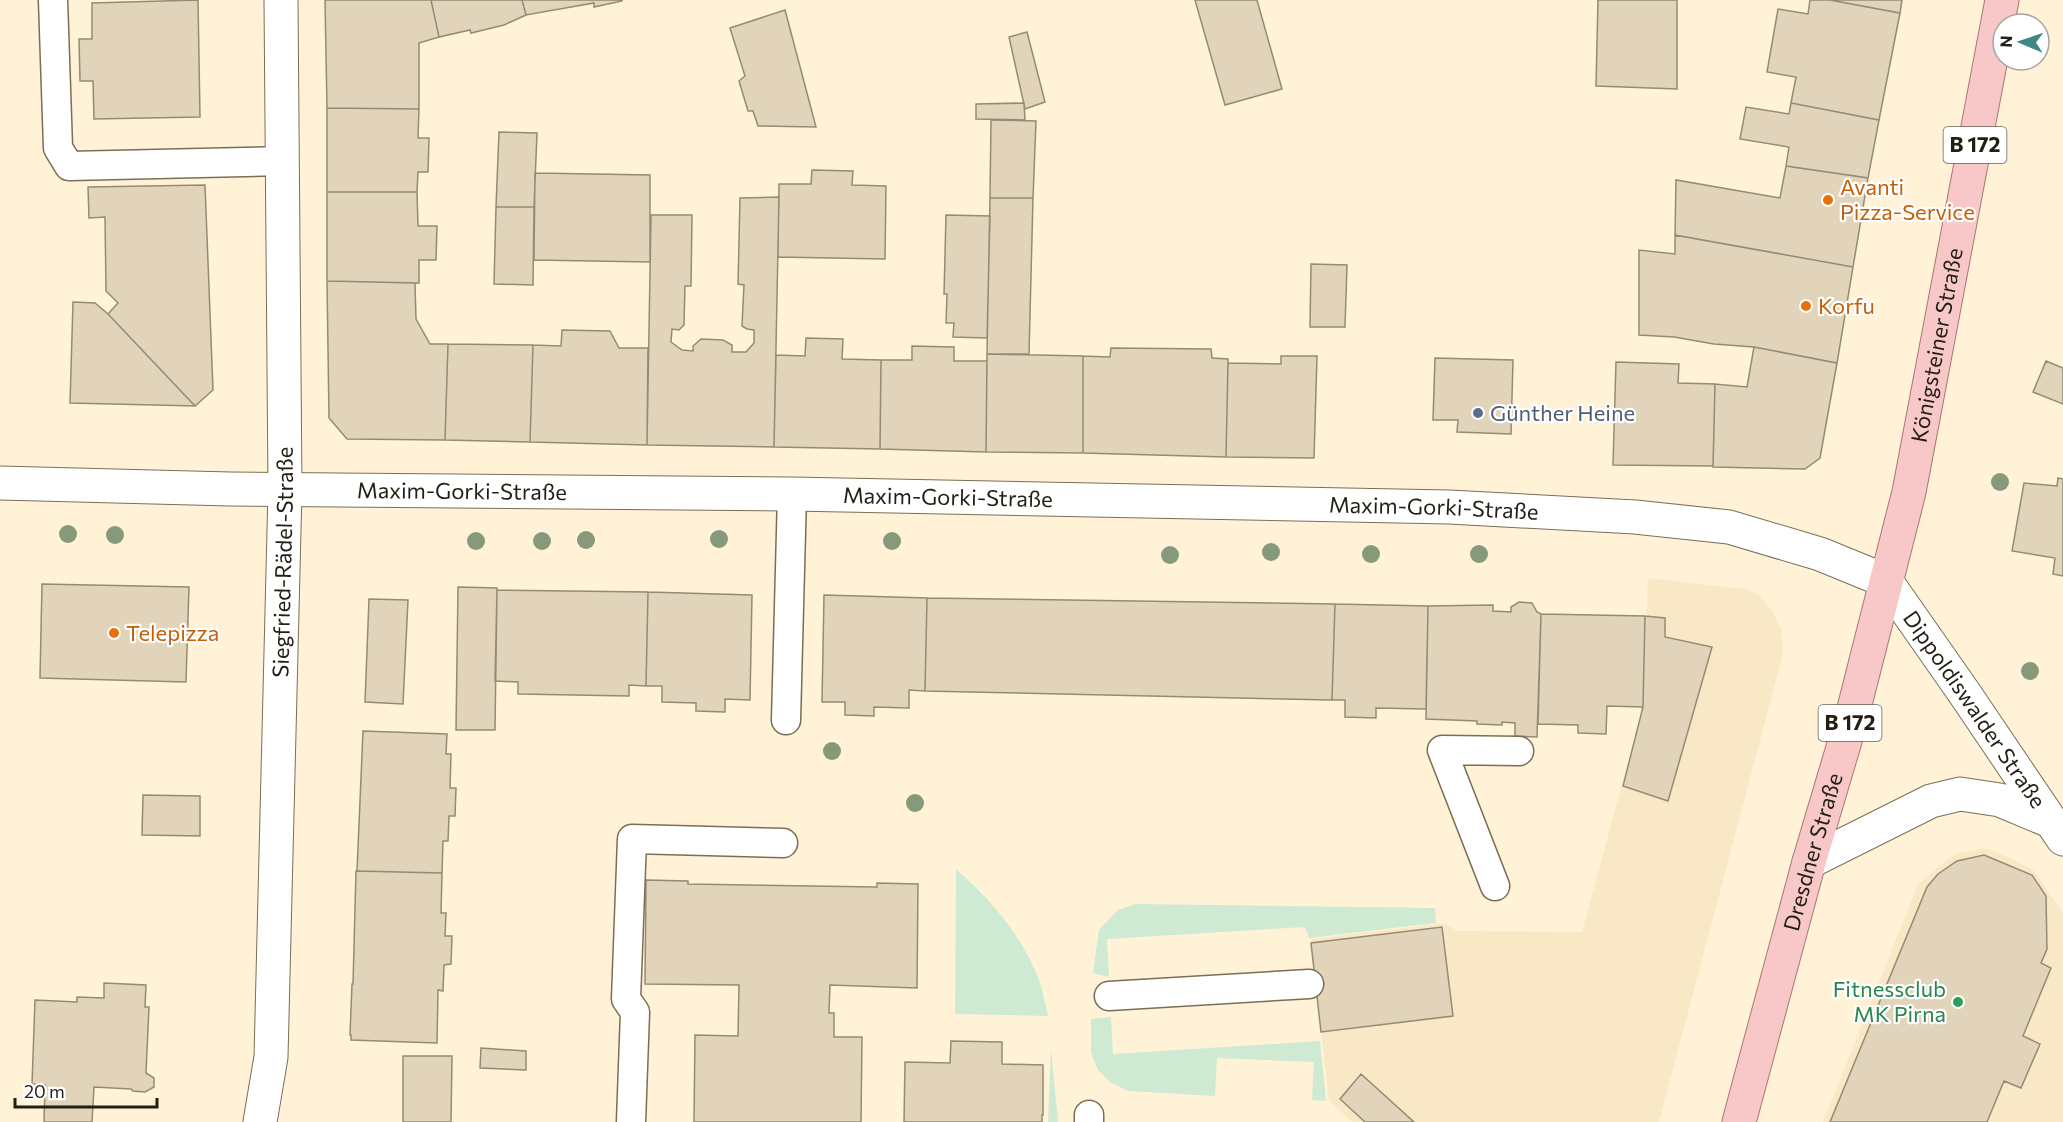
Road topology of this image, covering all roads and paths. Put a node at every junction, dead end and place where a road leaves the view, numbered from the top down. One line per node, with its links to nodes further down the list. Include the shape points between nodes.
1 (53, 0): 4 (lane, via 58,148 69,165)
2 (281, 0): 4 (main road, Siegfried-Rädel-Straße)
3 (2002, 0): 8 (main road, Königsteiner Straße / B 172, via 1914,470)
4 (283, 161): 6 (main road, Siegfried-Rädel-Straße)
5 (0, 483): 6 (main road, Maxim-Gorki-Straße)
6 (285, 490): 7 (main road, Maxim-Gorki-Straße); 17 (main road, Siegfried-Rädel-Straße, via 271,1057)
7 (792, 494): 8 (main road, Maxim-Gorki-Straße, via 1449,507 1635,517 1729,526 1820,554); 9 (lane)
8 (1886, 581): 11 (main road, Dippoldiswalder Straße); 13 (main road, Dresdner Straße / B 172, via 1850,724)
9 (786, 720)
10 (1519, 751): 14 (lane, via 1442,750)
11 (2056, 830): 13 (main road, via 2000,800 1960,794 1931,801)
12 (783, 843): 18 (lane, via 632,839 626,999 635,1012)
13 (1809, 862): 19 (main road, Dresdner Straße / B 172)
14 (1495, 886)
15 (1309, 984): 16 (lane)
16 (1109, 996)
17 (260, 1122)
18 (631, 1122)
19 (1739, 1122)

